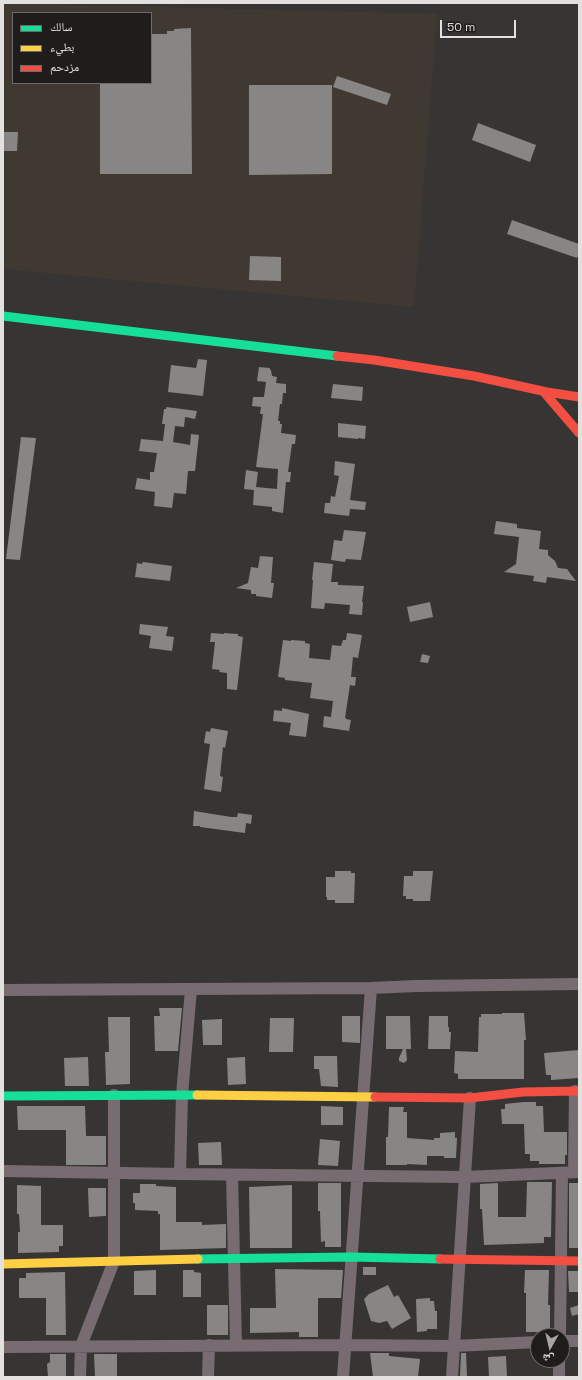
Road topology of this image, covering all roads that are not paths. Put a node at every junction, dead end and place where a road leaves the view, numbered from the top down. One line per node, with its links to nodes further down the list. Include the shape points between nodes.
1 (3, 316): 2 (street, via 374,360 474,376)
2 (543, 391): 3 (street); 4 (street)
3 (579, 397)
4 (579, 433)
5 (579, 984): 6 (street)
6 (372, 988): 7 (street); 13 (street)
7 (191, 989): 8 (street); 10 (street)
8 (3, 990)
9 (577, 1091): 14 (street, via 523,1092); 16 (street)
10 (182, 1095): 12 (street); 13 (street); 18 (street)
11 (3, 1096): 12 (street)
12 (114, 1096): 17 (street)
13 (363, 1096): 14 (street); 20 (street)
14 (470, 1098): 21 (street)
15 (3, 1171): 17 (street)
16 (572, 1172): 21 (street); 25 (street)
17 (114, 1173): 18 (street); 26 (street)
18 (180, 1174): 19 (street)
19 (232, 1175): 20 (street); 23 (street)
20 (358, 1176): 21 (street); 22 (street)
21 (465, 1177): 24 (street)
22 (352, 1257): 23 (street); 24 (street); 33 (street)
23 (234, 1258): 26 (street); 32 (street)
24 (459, 1260): 25 (street); 35 (street)
25 (561, 1260): 27 (street); 29 (street)
26 (114, 1261): 28 (street); 34 (street)
27 (579, 1261)
28 (3, 1264)
29 (560, 1328)
30 (530, 1342): 35 (street)
31 (209, 1345): 32 (street); 34 (street); 38 (street)
32 (236, 1345): 33 (street)
33 (345, 1345): 35 (street); 39 (street)
34 (80, 1346): 36 (street); 37 (street)
35 (454, 1346): 40 (street)
36 (3, 1347)
37 (80, 1377)
38 (208, 1377)
39 (342, 1377)
40 (452, 1377)

